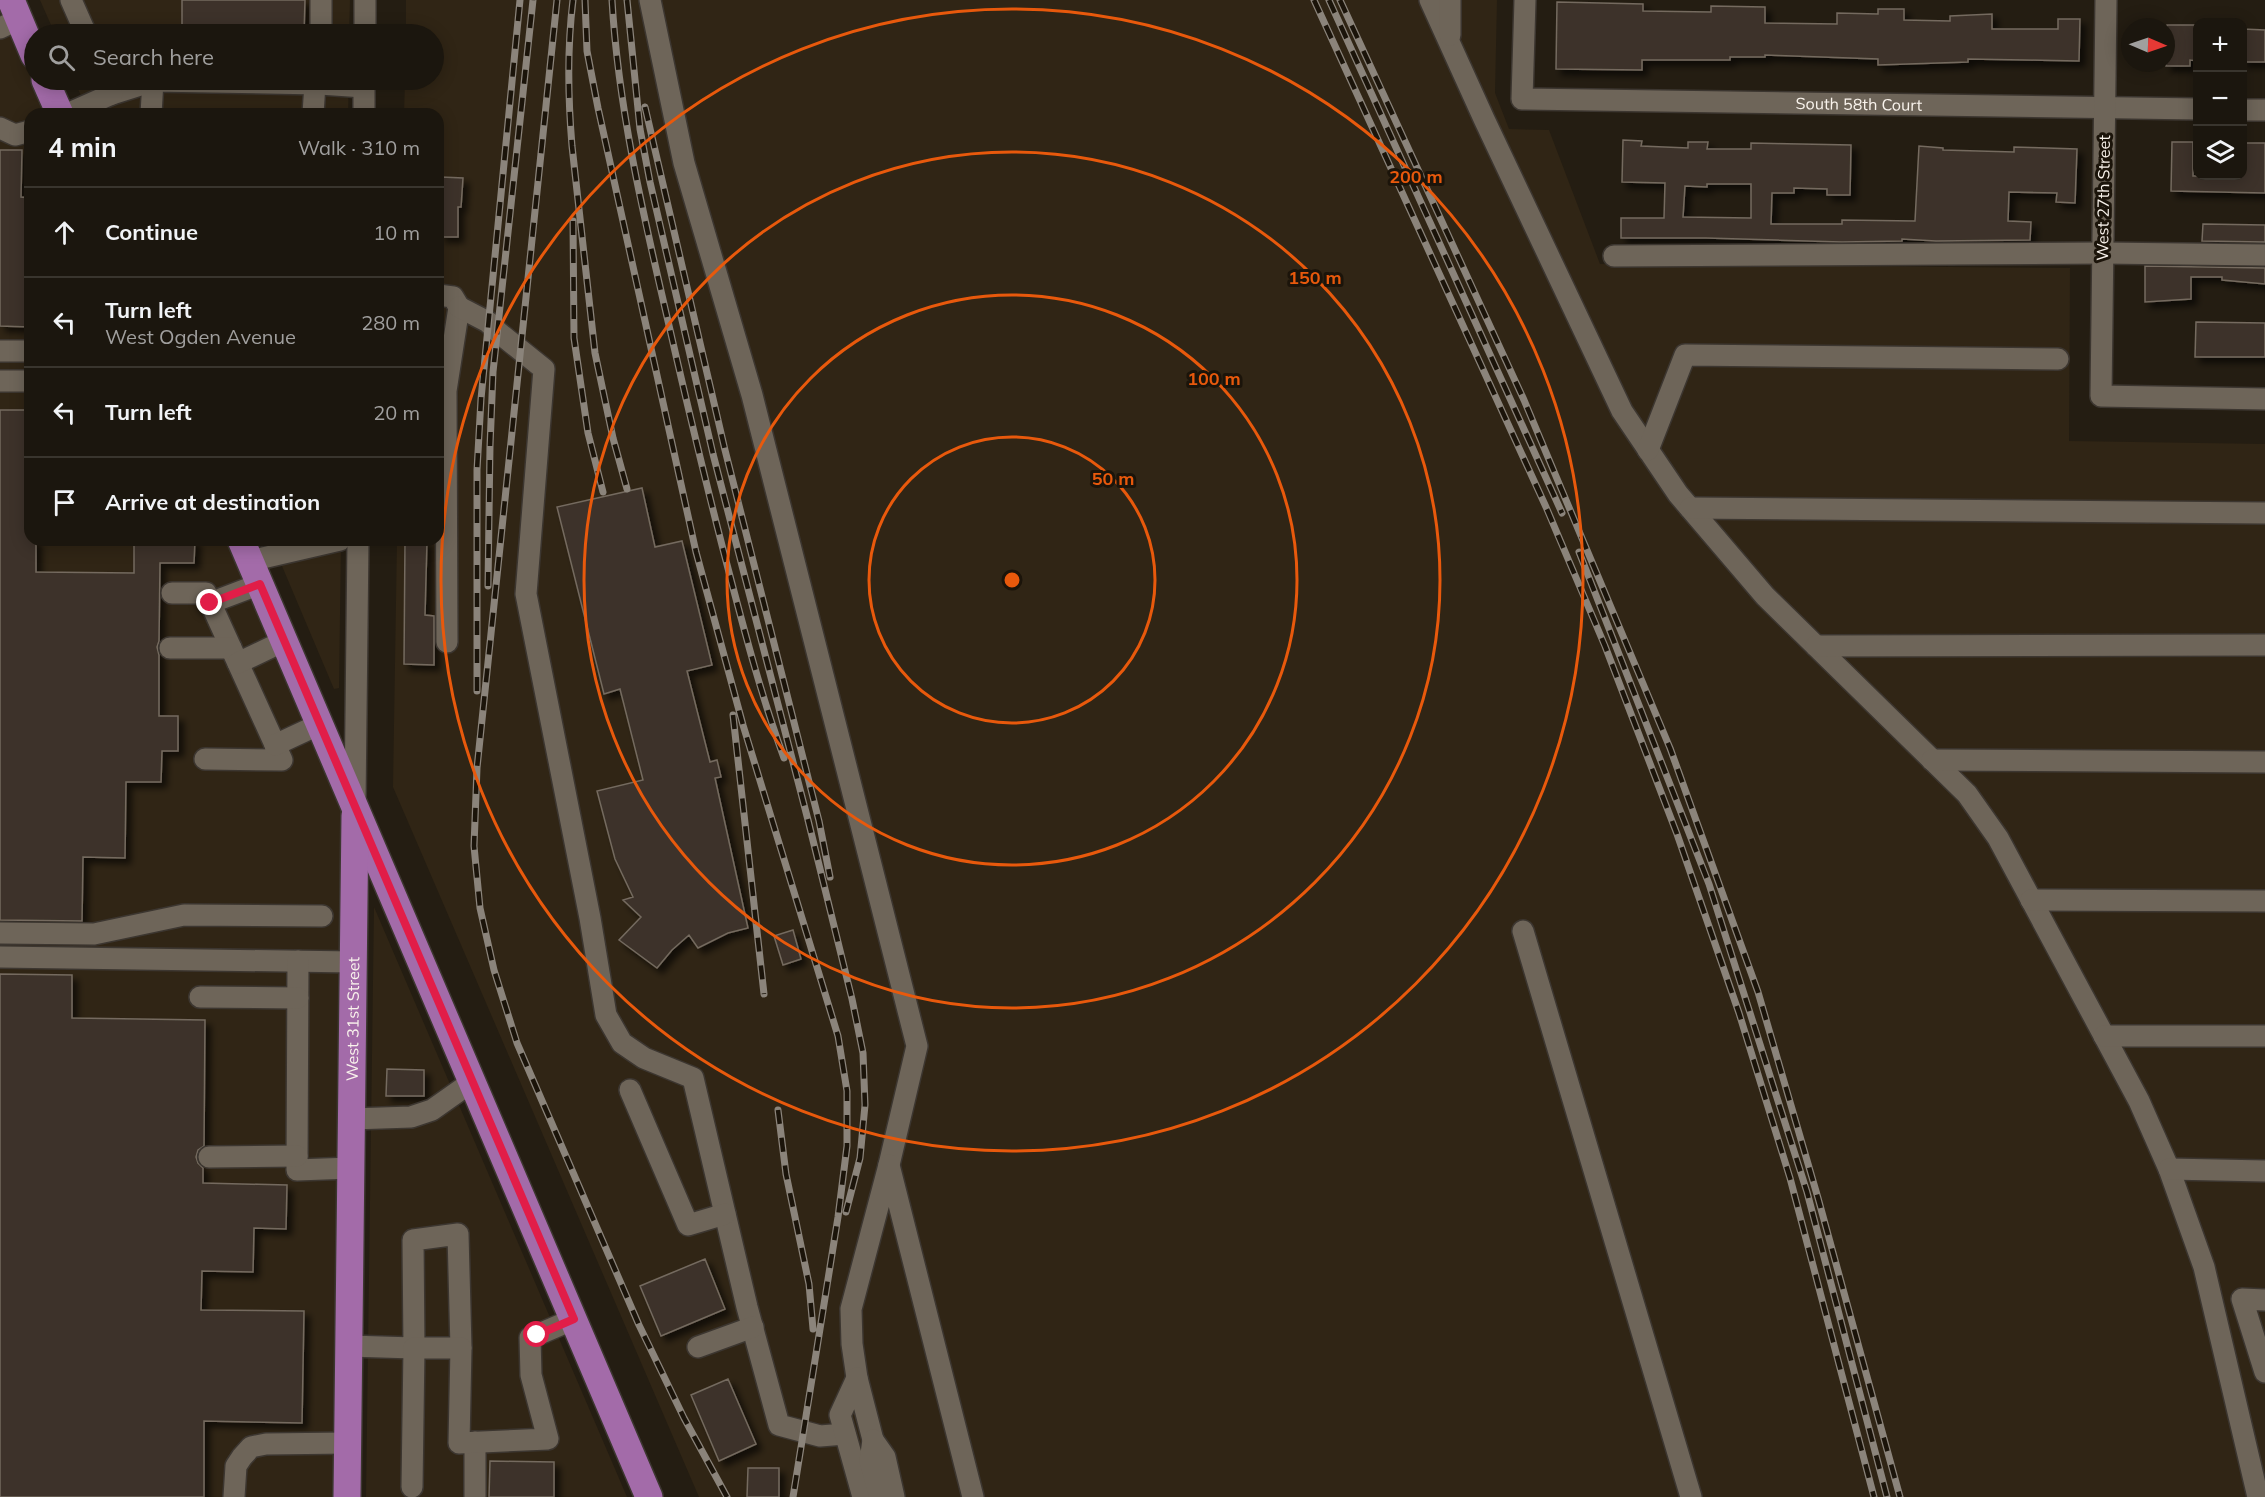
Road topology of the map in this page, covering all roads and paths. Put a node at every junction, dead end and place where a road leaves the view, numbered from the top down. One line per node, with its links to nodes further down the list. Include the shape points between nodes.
1 (71, 0): 10 (street)
2 (321, 0): 11 (street)
3 (365, 0): 12 (street)
4 (650, 0): 79 (street, via 684,163 752,395 917,1046)
5 (1430, 0): 14 (street)
6 (1450, 0): 14 (street)
7 (1525, 0): 25 (street, South 58th Court, via 1522,99)
8 (2106, 0): 25 (street, West 27th Street)
9 (10, 16): 13 (main road)
10 (82, 24)
11 (321, 24)
12 (365, 24)
13 (24, 39)
14 (1449, 43): 42 (street, via 1622,411)
15 (49, 90): 20 (main road)
16 (104, 90): 21 (street)
17 (152, 90): 22 (street)
18 (317, 90): 23 (street)
19 (364, 90): 24 (street)
20 (57, 108)
21 (76, 108)
22 (151, 108)
23 (314, 108)
24 (364, 108)
25 (2104, 108): 26 (street, South 58th Court); 31 (street, West 27th Street)
26 (2193, 109)
27 (2247, 110): 28 (street)
28 (2265, 110)
29 (0, 128): 30 (street, via 15,135)
30 (24, 133)
31 (2103, 253): 32 (street); 33 (street); 41 (street, West 27th Street, via 2101,396)
32 (2265, 255)
33 (1614, 256)
34 (444, 296): 35 (street, via 453,297)
35 (459, 308): 51 (street, via 446,390); 83 (street, via 488,322 544,369 526,594 591,918 606,1015 622,1043 644,1058 693,1078)
36 (0, 351): 37 (street)
37 (24, 351)
38 (2058, 359): 42 (street, via 1685,355)
39 (0, 381): 40 (street)
40 (24, 381)
41 (2265, 399)
42 (1648, 450): 43 (street)
43 (1690, 508): 44 (street); 53 (street, via 1765,596)
44 (2265, 513)
45 (290, 546): 47 (street)
46 (358, 546): 61 (street, West 31st Street)
47 (250, 562): 49 (street); 50 (main road)
48 (172, 593): 49 (street, via 206,593)
49 (210, 603): 55 (street)
50 (284, 641): 55 (street); 56 (main road)
51 (447, 642)
52 (2265, 645): 53 (street)
53 (1816, 646): 59 (street)
54 (170, 648): 55 (street)
55 (234, 655): 57 (street)
56 (320, 724): 57 (street); 61 (main road)
57 (275, 745): 58 (street, via 282,760)
58 (205, 759)
59 (1932, 760): 60 (street); 62 (street, via 1967,794 1998,838)
60 (2265, 762)
61 (355, 806): 69 (main road, West 31st Street); 74 (main road)
62 (2031, 900): 63 (street); 72 (street)
63 (2265, 901)
64 (322, 916): 66 (street, via 184,915 94,934)
65 (1523, 932): 106 (street)
66 (0, 933)
67 (0, 957): 68 (street)
68 (298, 961): 69 (street); 71 (street)
69 (353, 962): 76 (main road, West 31st Street)
70 (200, 997): 71 (street)
71 (298, 998): 77 (street)
72 (2104, 1036): 73 (street); 81 (street)
73 (2265, 1036)
74 (472, 1081): 76 (street, via 432,1110 411,1117); 85 (main road)
75 (630, 1090): 83 (street, via 688,1225)
76 (352, 1119): 80 (main road, West 31st Street)
77 (297, 1156): 78 (street); 80 (street, via 297,1170)
78 (209, 1157)
79 (889, 1165): 92 (street, via 851,1309); 105 (street)
80 (351, 1168): 87 (main road, West 31st Street)
81 (2169, 1169): 82 (street); 107 (street, via 2204,1268)
82 (2265, 1171)
83 (725, 1214): 86 (street)
84 (2265, 1300): 91 (street, via 2242,1299)
85 (574, 1319): 95 (street, via 530,1338 531,1375 548,1439); 101 (main road)
86 (753, 1327): 88 (street); 93 (street, via 779,1425 820,1436)
87 (348, 1346): 89 (street); 96 (main road, West 31st Street)
88 (698, 1347)
89 (414, 1348): 90 (street); 90 (street, via 413,1240 458,1234); 97 (street)
90 (461, 1348): 95 (street, via 459,1443)
91 (2265, 1372)
92 (857, 1378): 93 (street, via 840,1415); 94 (street)
93 (845, 1434): 102 (street)
94 (873, 1440): 103 (street, via 870,1461); 104 (street, via 885,1457)
95 (474, 1442): 100 (street)
96 (347, 1443): 98 (street, via 251,1447 236,1466); 99 (main road, West 31st Street)
97 (412, 1487)
98 (234, 1497)
99 (346, 1497)
100 (475, 1497)
101 (649, 1497)
102 (863, 1497)
103 (880, 1497)
104 (894, 1497)
105 (972, 1497)
106 (1691, 1497)
107 (2258, 1497)

